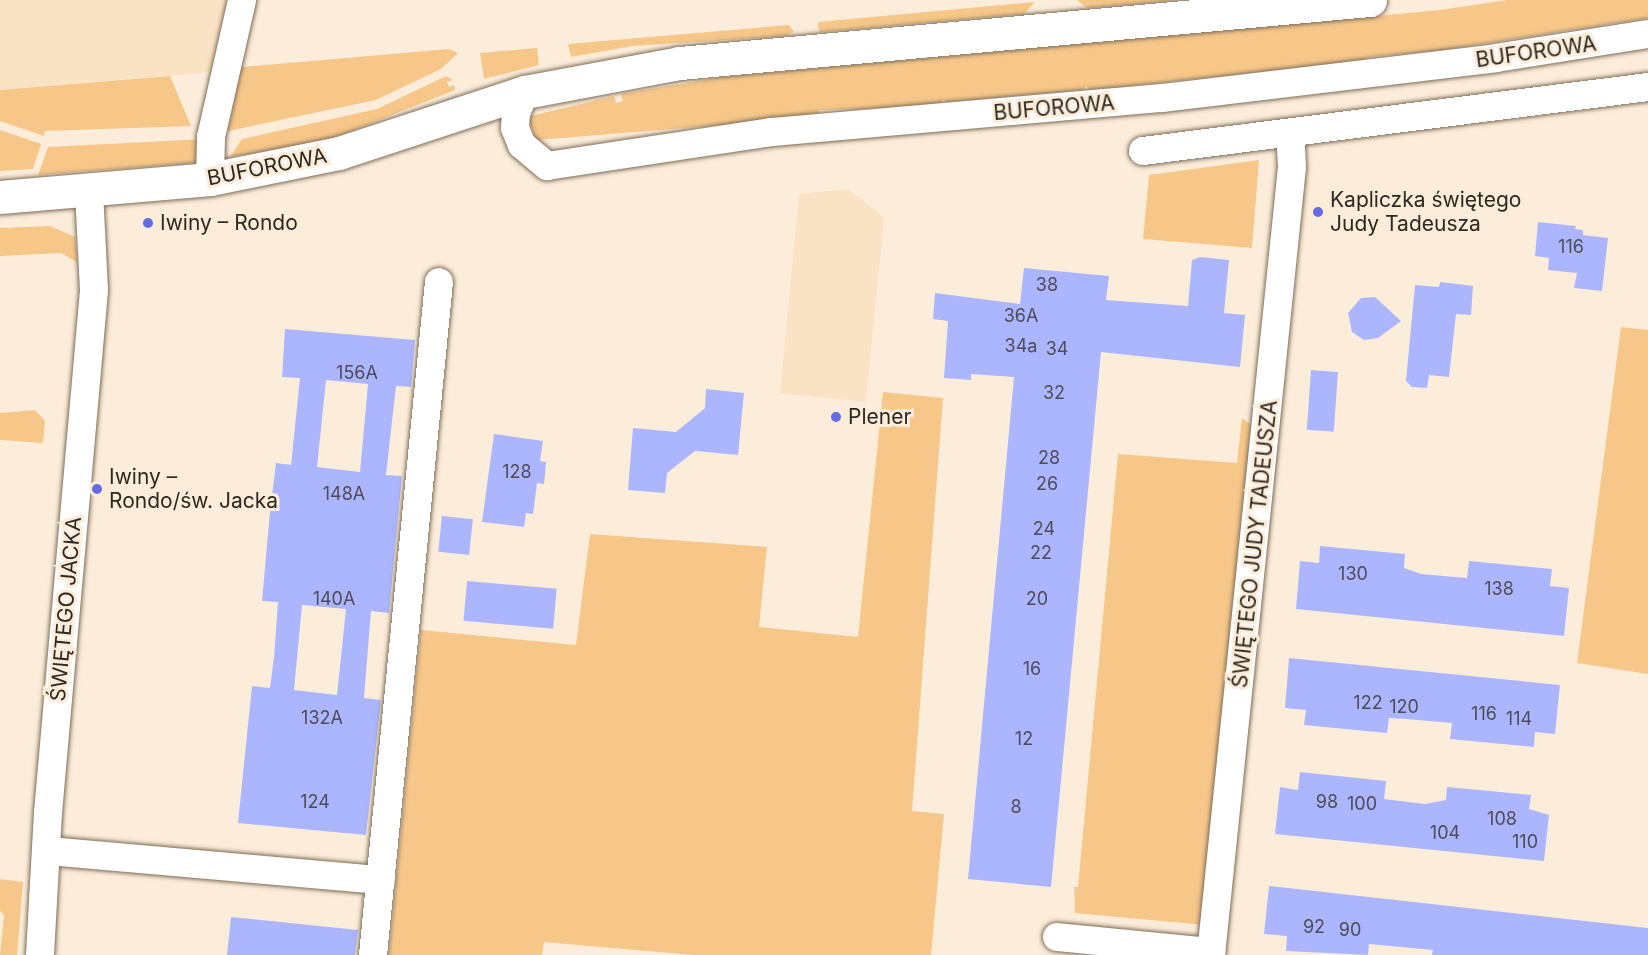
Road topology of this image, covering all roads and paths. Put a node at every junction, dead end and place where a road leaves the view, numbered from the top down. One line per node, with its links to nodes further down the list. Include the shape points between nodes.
1 (242, 0): 8 (street, via 211,137)
2 (1370, 0): 5 (main road, BUFOROWA, via 680,63)
3 (1648, 34): 5 (street, BUFOROWA, via 1496,58 1174,97 772,132 547,166 522,145 515,128 516,113)
4 (1648, 87): 6 (street)
5 (525, 92): 8 (main road, BUFOROWA, via 339,153)
6 (1290, 133): 7 (street); 15 (street, ŚWIĘTEGO JUDY TADEUSZA, via 1292,167)
7 (1143, 151)
8 (210, 179): 9 (main road, BUFOROWA)
9 (88, 190): 10 (main road, BUFOROWA); 12 (street, ŚWIĘTEGO JACKA, via 94,290)
10 (0, 196)
11 (439, 282): 13 (street)
12 (48, 851): 13 (street); 16 (street, ŚWIĘTEGO JACKA)
13 (381, 880): 17 (street)
14 (1057, 936): 15 (street)
15 (1211, 953)
16 (40, 955)
17 (373, 955)

